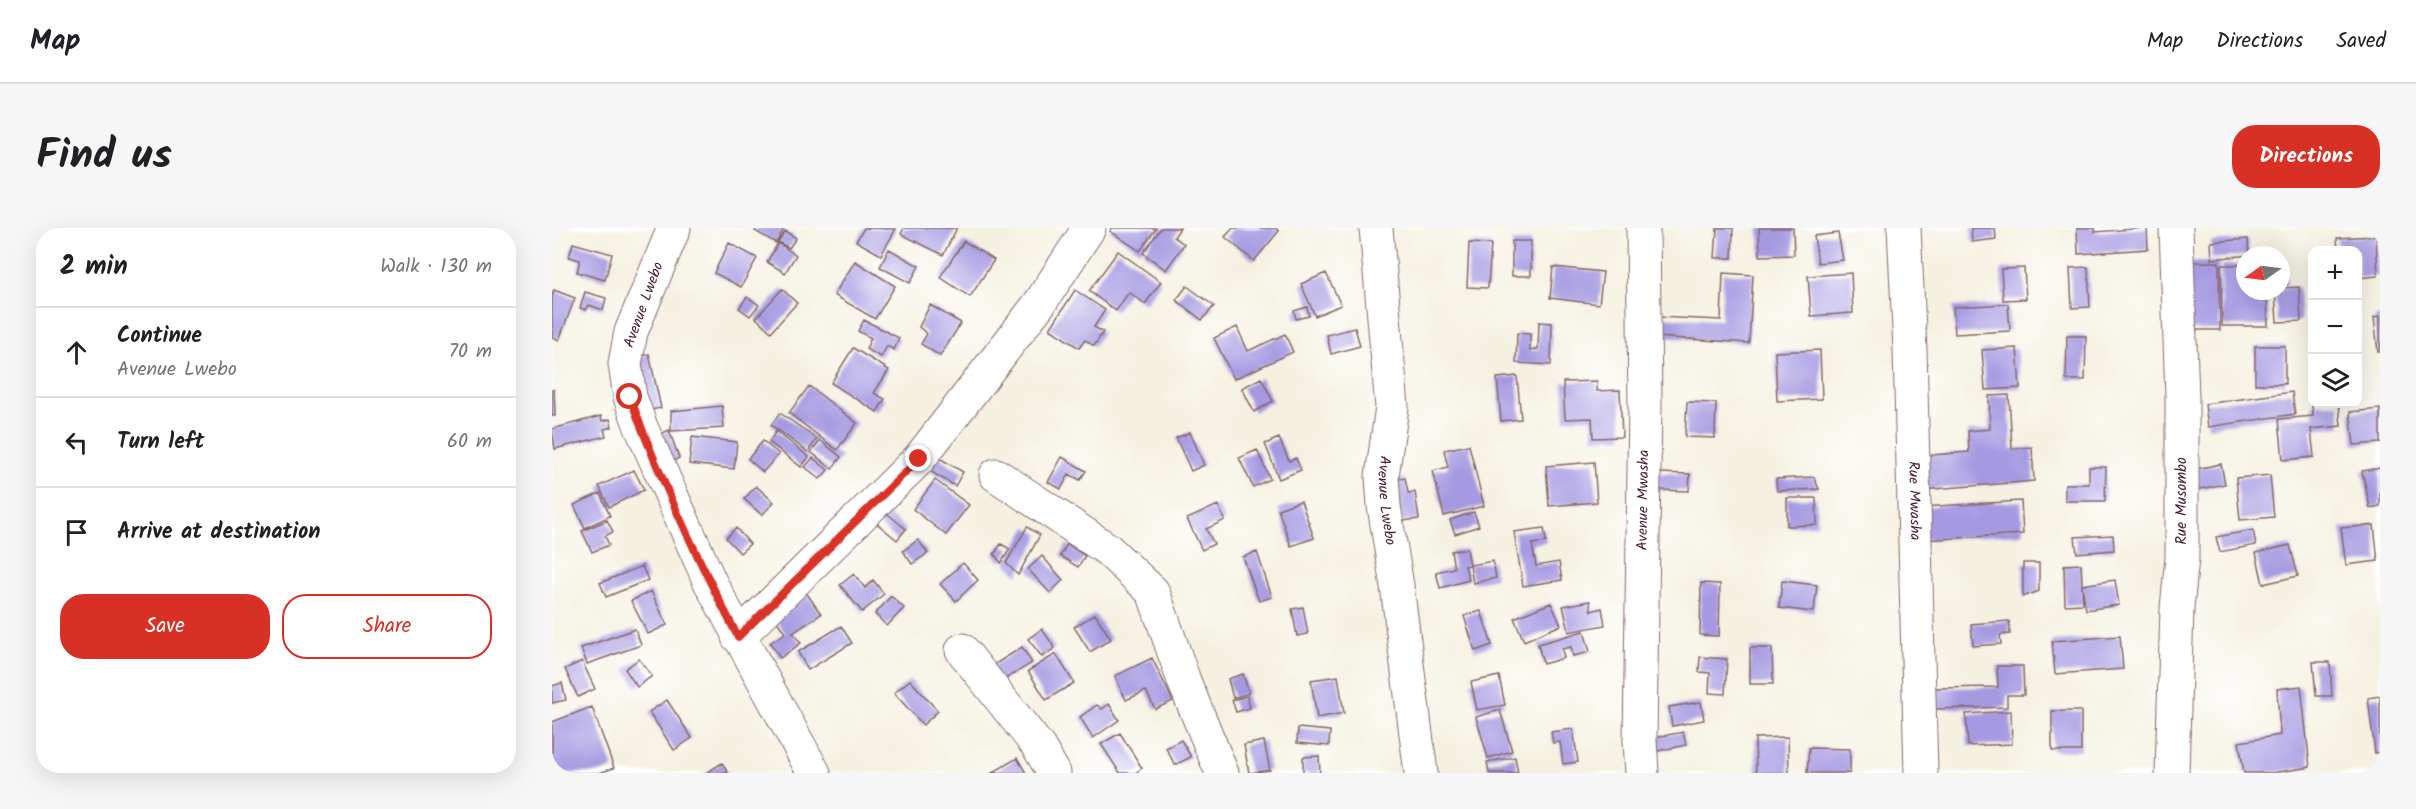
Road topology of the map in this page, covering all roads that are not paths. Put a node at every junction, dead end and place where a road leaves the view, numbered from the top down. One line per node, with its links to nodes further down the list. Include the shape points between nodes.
1 (674, 228): 8 (street, Avenue Lwebo, via 631,333 626,379 641,427)
2 (1089, 228): 8 (street, via 1041,303 919,459)
3 (1376, 228): 13 (street, Avenue Lwebo, via 1391,398 1382,476 1384,506)
4 (1643, 228): 14 (street, Avenue Mwasha)
5 (1904, 228): 15 (street, Rue Mwasha)
6 (2176, 228): 16 (street, Rue Musombo, via 2182,558)
7 (996, 476): 12 (street, via 1107,549 1153,592)
8 (738, 637): 10 (street, Avenue Lwebo)
9 (963, 650): 11 (street, via 1038,746)
10 (814, 773)
11 (1054, 773)
12 (1222, 773)
13 (1421, 773)
14 (1642, 773)
15 (1921, 773)
16 (2172, 773)

